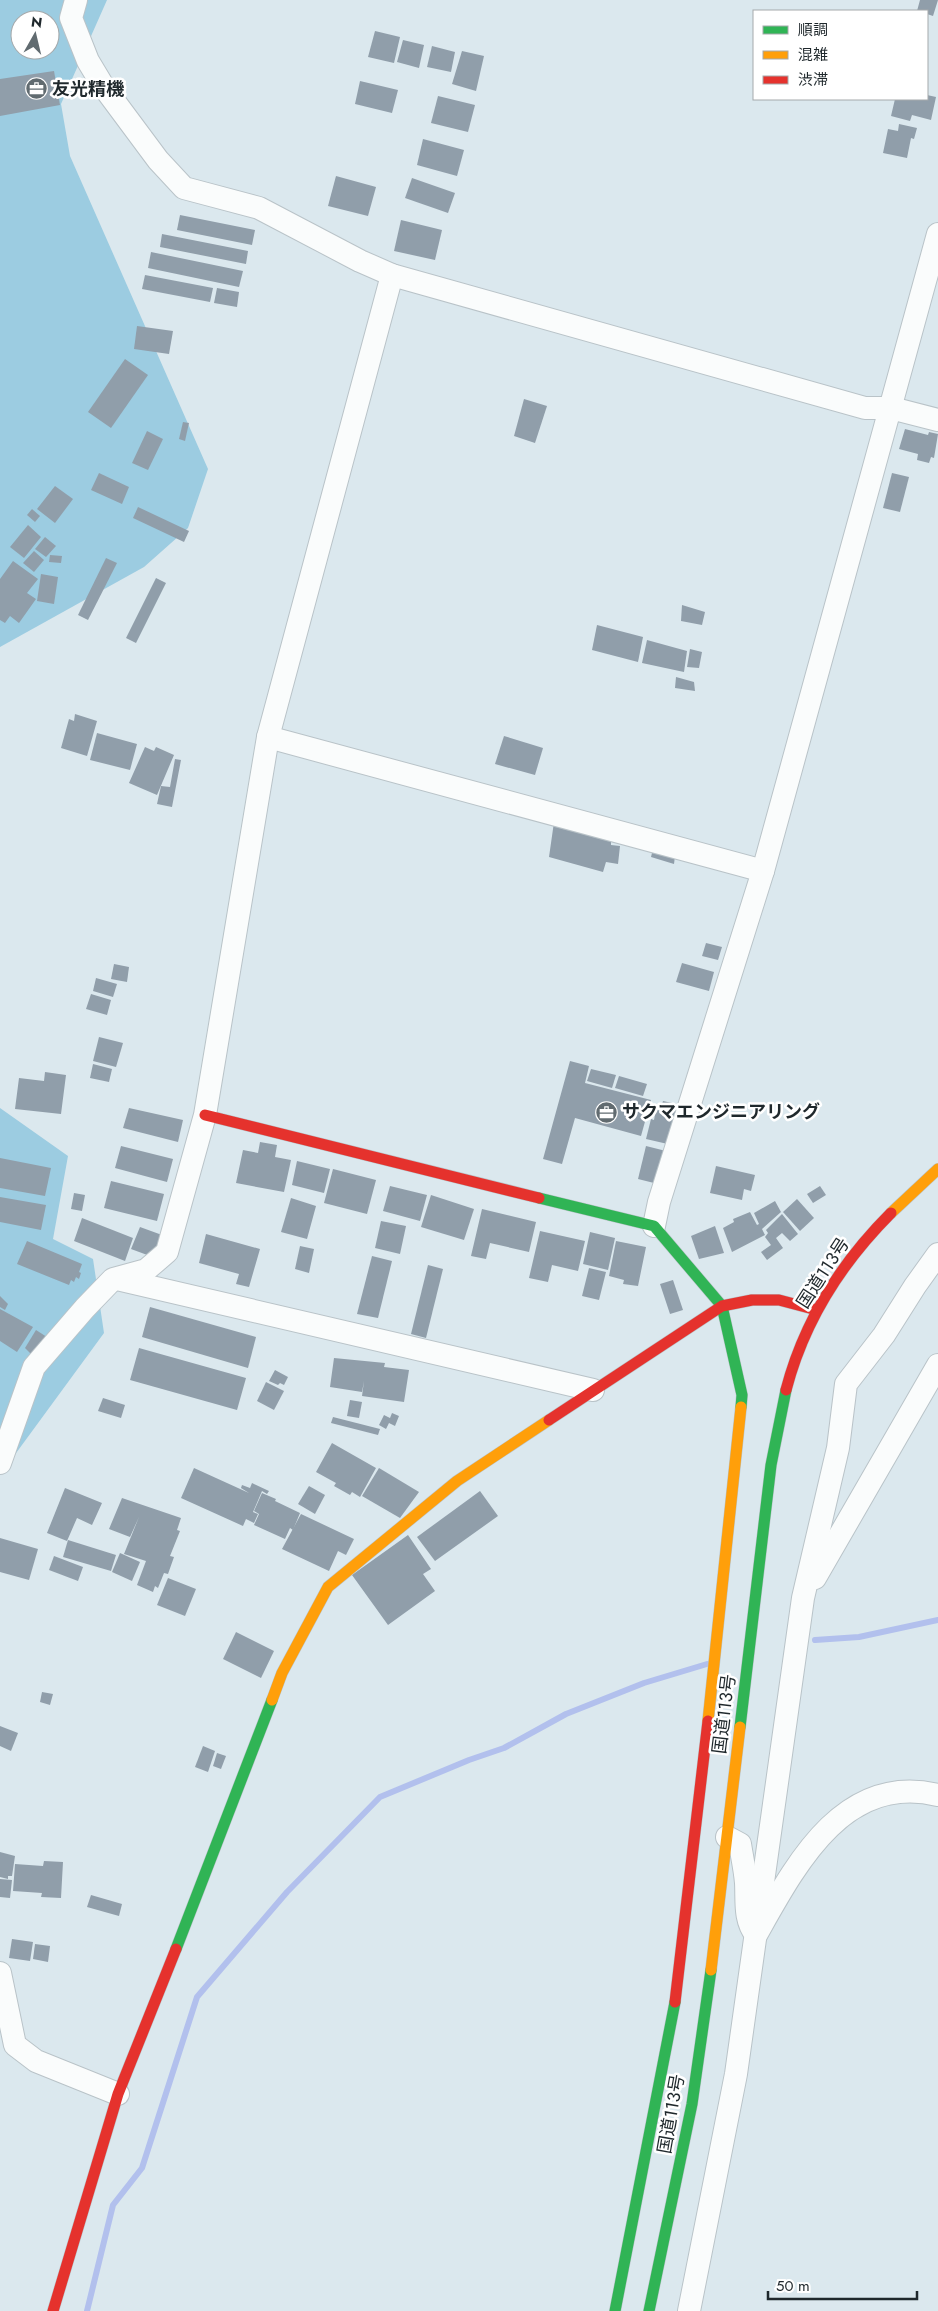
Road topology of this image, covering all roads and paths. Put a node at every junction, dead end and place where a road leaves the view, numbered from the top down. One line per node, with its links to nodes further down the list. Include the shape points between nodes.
1 (76, 0): 3 (street, via 72,18 88,61 158,160 184,188 258,208)
2 (938, 234): 4 (street)
3 (392, 275): 4 (street, via 865,408); 6 (street)
4 (891, 408): 5 (street); 7 (street)
5 (938, 420)
6 (268, 737): 7 (street); 8 (street)
7 (763, 871): 10 (street)
8 (205, 1115): 10 (main road); 12 (street, via 167,1252 146,1270)
9 (938, 1169): 14 (main road, 国道113号, via 863,1242)
10 (654, 1226): 13 (main road)
11 (938, 1254): 18 (street, via 884,1335 846,1384 838,1448)
12 (113, 1279): 16 (street); 17 (street, via 34,1367)
13 (722, 1306): 14 (main road, via 752,1300 779,1300); 16 (main road); 25 (main road, via 742,1395 717,1647 676,1994)
14 (817, 1310): 20 (main road, 国道113号, via 785,1391 771,1465)
15 (938, 1365): 18 (street)
16 (594, 1390): 23 (main road, via 458,1481 328,1587 282,1673)
17 (0, 1463)
18 (803, 1598): 21 (street)
19 (938, 1795): 21 (street, via 917,1790 888,1792 840,1817 816,1840 790,1873)
20 (727, 1837): 21 (street, via 740,1844 747,1918); 26 (main road, 国道113号, via 692,2104)
21 (756, 1935): 27 (street, via 736,2074)
22 (0, 1973): 23 (street, via 15,2044 36,2061)
23 (118, 2094): 24 (main road)
24 (53, 2311)
25 (615, 2311)
26 (649, 2311)
27 (689, 2311)

